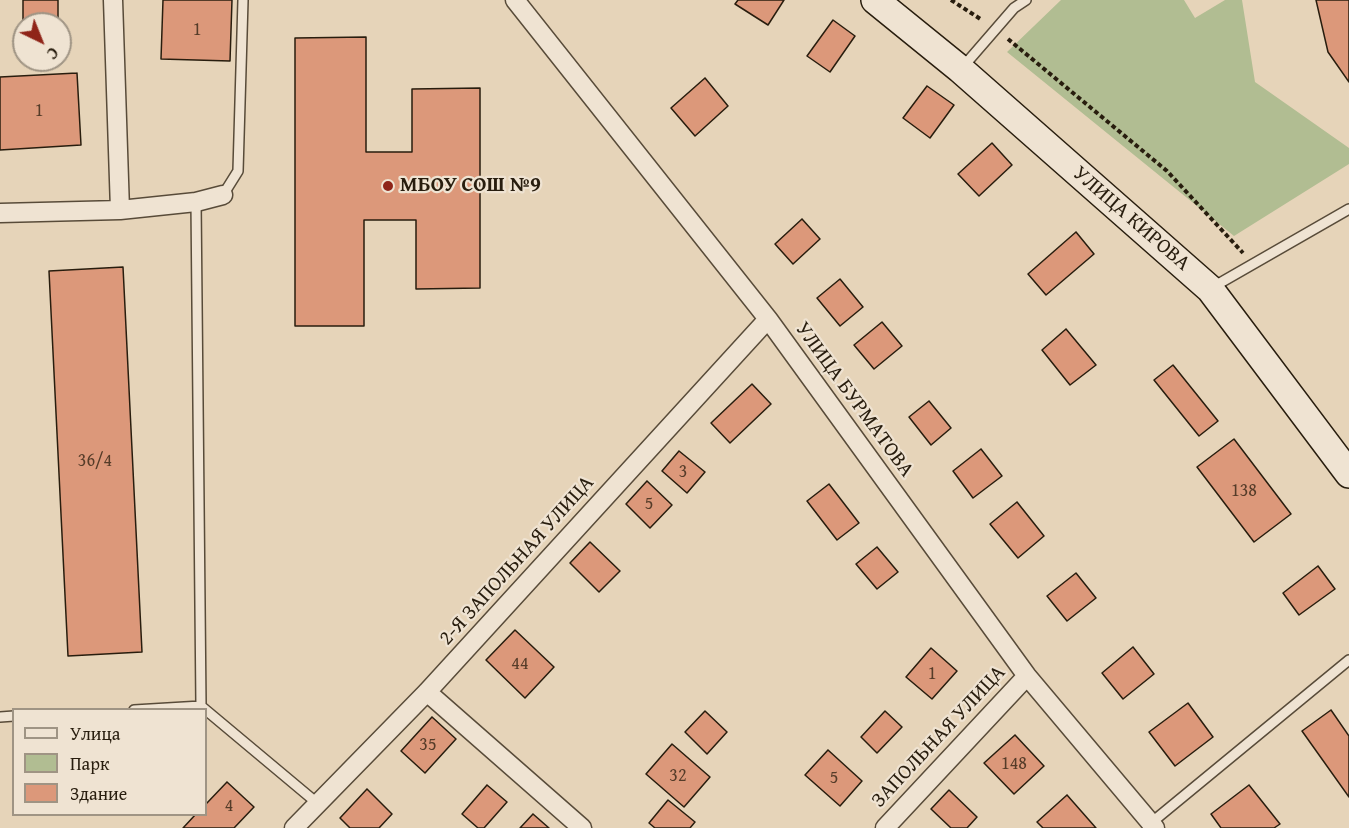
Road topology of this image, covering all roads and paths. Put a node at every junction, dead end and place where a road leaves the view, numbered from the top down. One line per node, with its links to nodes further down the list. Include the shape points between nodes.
1 (113, 0): 12 (street)
2 (243, 0): 9 (lane, via 238,171)
3 (515, 0): 16 (street, УЛИЦА БУРМАТОВА)
4 (875, 0): 8 (main road, УЛИЦА КИРОВА)
5 (951, 0): 7 (path)
6 (1026, 0): 7 (lane, via 1014,8)
7 (997, 30): 8 (lane); 14 (path, via 1167,171)
8 (960, 69): 15 (main road, УЛИЦА КИРОВА)
9 (223, 195): 10 (street)
10 (196, 202): 12 (street); 21 (lane)
11 (1349, 209): 14 (lane)
12 (120, 210): 13 (street)
13 (0, 213)
14 (1254, 265): 15 (lane)
15 (1210, 289): 17 (main road, УЛИЦА КИРОВА)
16 (768, 319): 19 (street, УЛИЦА БУРМАТОВА); 20 (street, 2-Я ЗАПОЛЬНАЯ УЛИЦА)
17 (1349, 474)
18 (1349, 660): 26 (lane)
19 (1027, 676): 26 (street, УЛИЦА БУРМАТОВА); 29 (street, ЗАПОЛЬНАЯ УЛИЦА)
20 (427, 693): 25 (street, 2-Я ЗАПОЛЬНАЯ УЛИЦА); 28 (street)
21 (201, 706): 22 (lane); 23 (lane)
22 (168, 708)
23 (203, 708)
24 (207, 711): 25 (lane)
25 (317, 803): 27 (street, 2-Я ЗАПОЛЬНАЯ УЛИЦА)
26 (1153, 825)
27 (294, 828)
28 (582, 828)
29 (885, 828)

